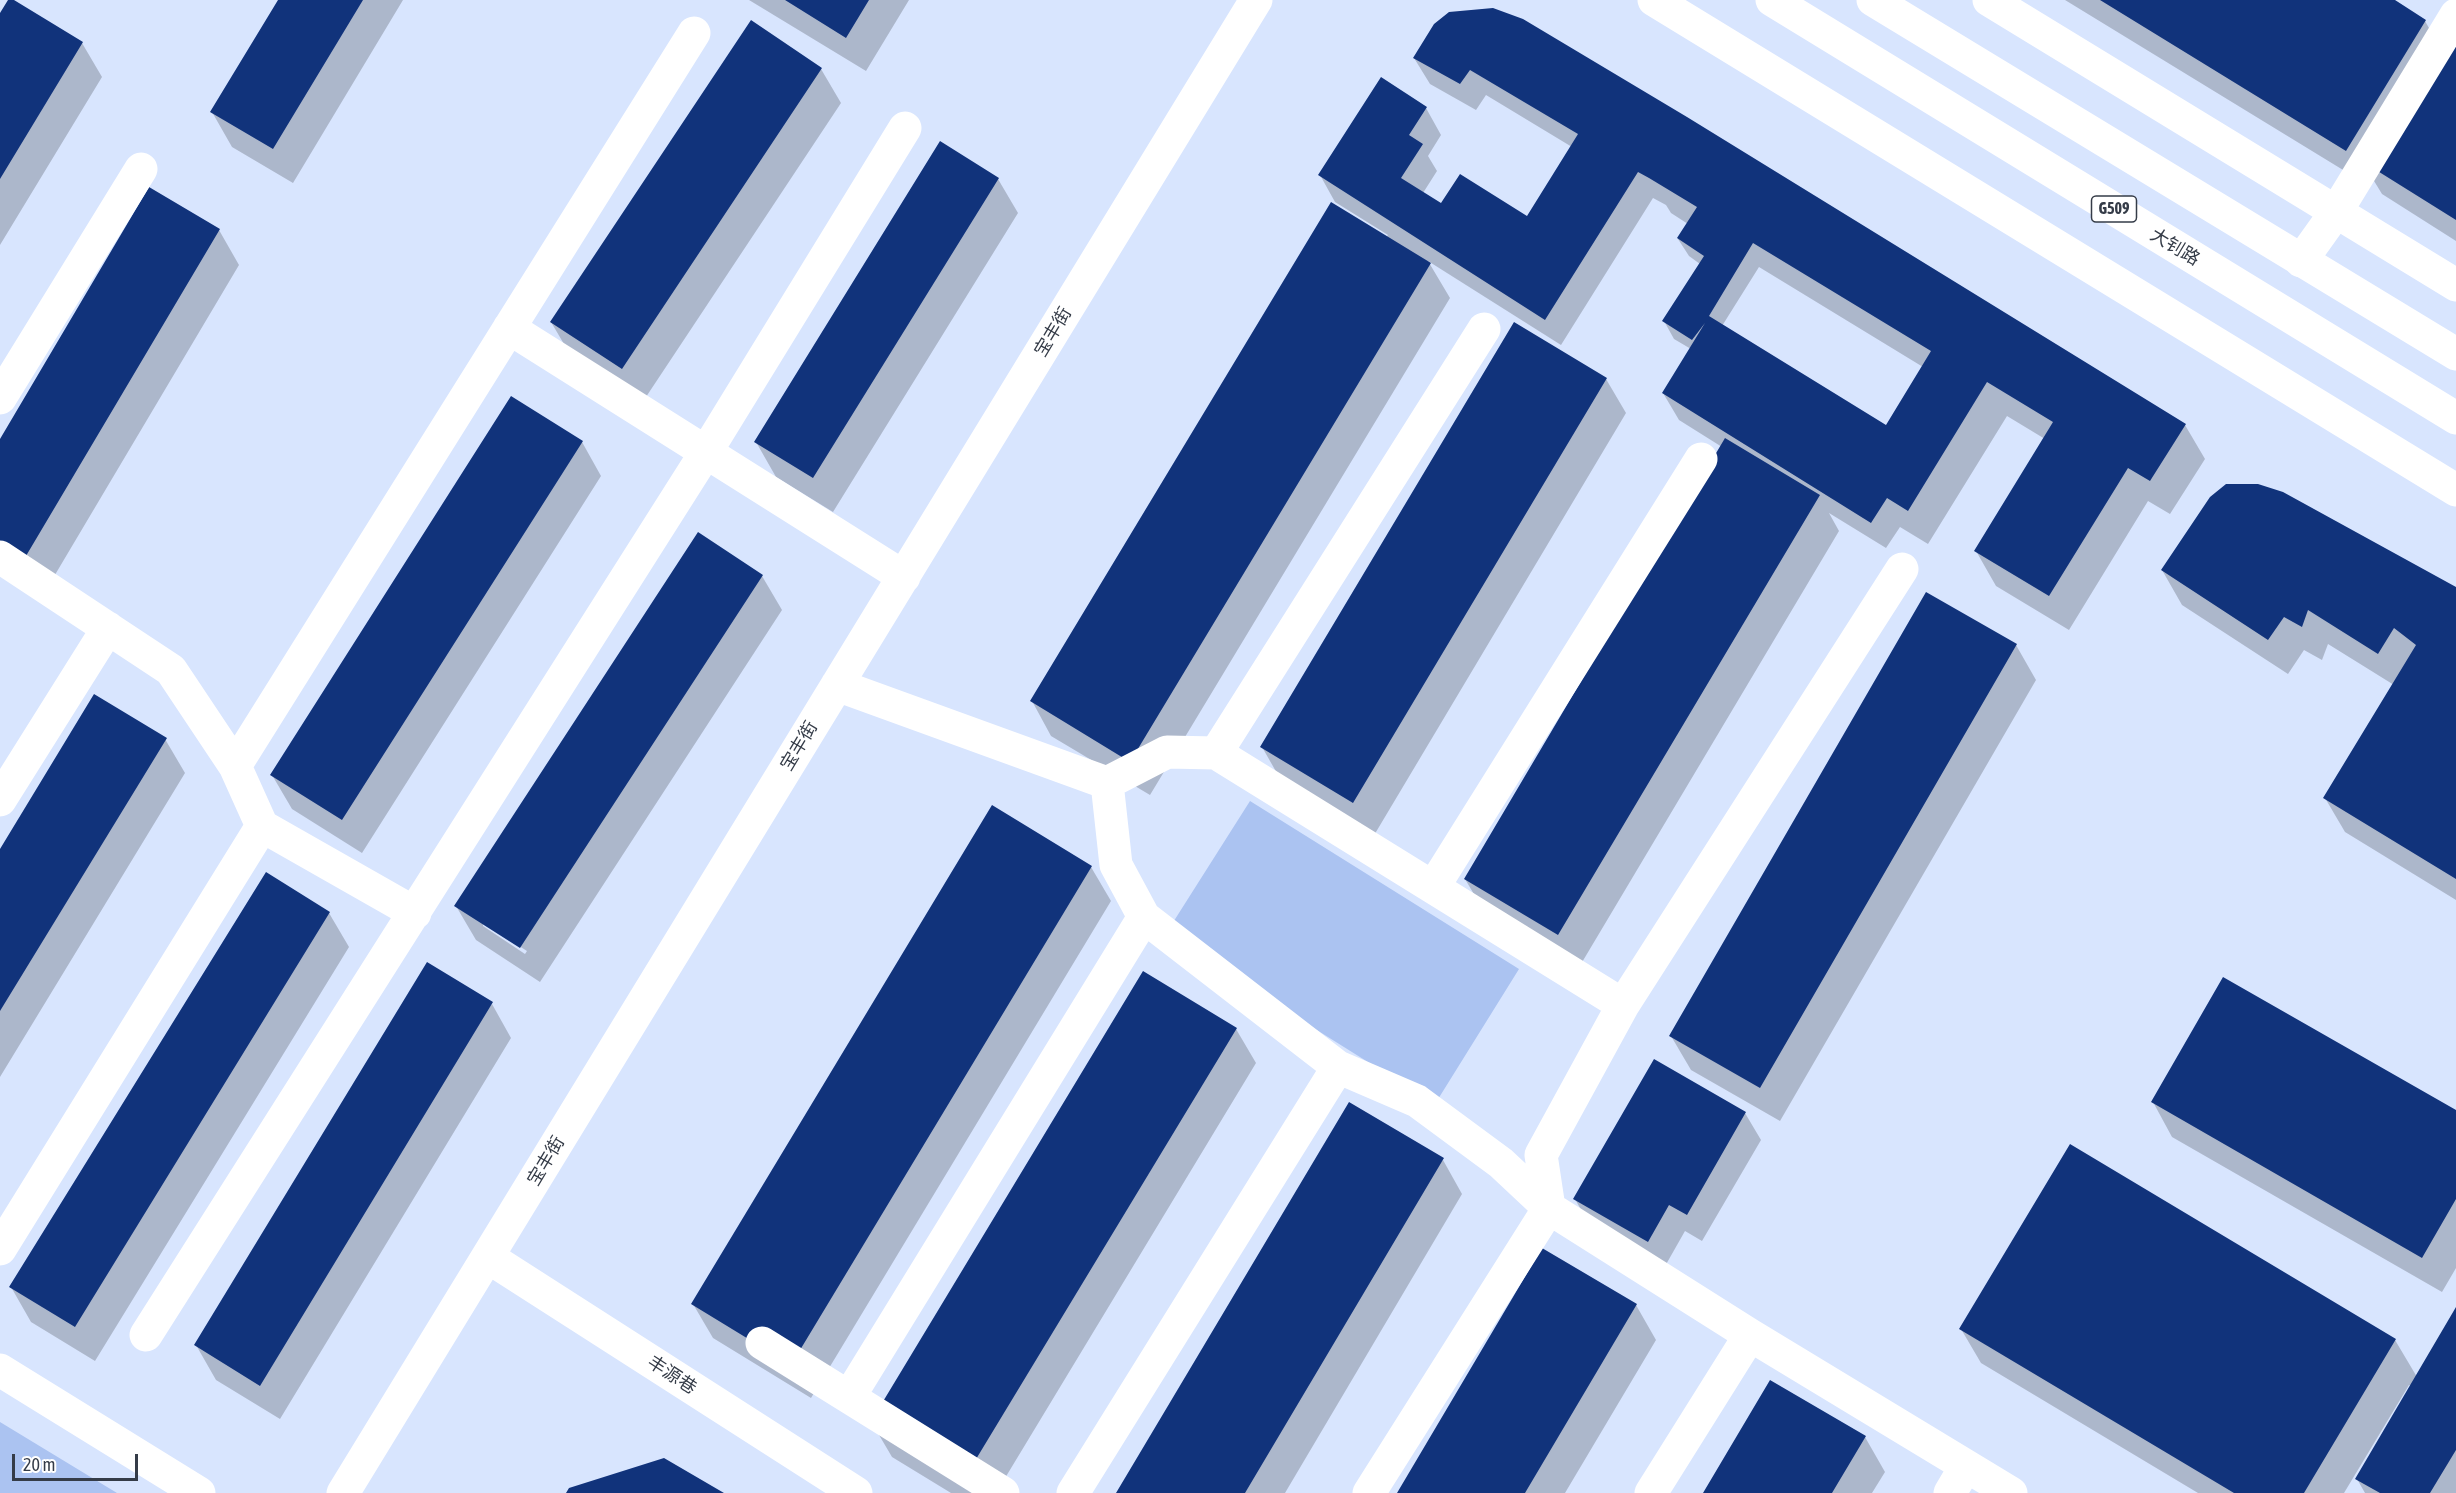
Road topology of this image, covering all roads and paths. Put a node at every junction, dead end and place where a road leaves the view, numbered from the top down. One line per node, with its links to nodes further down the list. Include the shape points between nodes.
1 (1256, 0): 23 (main road, 宝丰街)
2 (1654, 0): 20 (main road)
3 (1772, 0): 17 (main road, 大钊路 / G509)
4 (1872, 0): 11 (main road)
5 (1989, 0): 10 (main road)
6 (2456, 15): 10 (main road)
7 (694, 33): 13 (main road)
8 (905, 128): 18 (main road)
9 (141, 169): 16 (main road)
10 (2336, 212): 11 (main road); 12 (main road)
11 (2301, 261): 15 (main road)
12 (2456, 285)
13 (509, 328): 18 (main road); 27 (main road)
14 (1484, 329): 26 (main road)
15 (2456, 354)
16 (0, 398)
17 (2456, 418)
18 (706, 452): 23 (main road); 32 (main road)
19 (1701, 459): 31 (main road)
20 (2456, 490)
21 (0, 556): 24 (main road)
22 (1902, 570): 34 (main road)
23 (904, 577): 25 (main road, 宝丰街)
24 (108, 628): 27 (main road, via 171,670); 29 (main road)
25 (837, 685): 28 (main road); 38 (main road, 宝丰街)
26 (1216, 753): 28 (main road, via 1167,752); 31 (main road)
27 (235, 766): 30 (main road)
28 (1107, 783): 33 (main road, via 1116,865)
29 (0, 800)
30 (262, 826): 32 (main road); 37 (main road)
31 (1434, 886): 34 (main road)
32 (415, 913): 39 (main road)
33 (1144, 917): 35 (main road); 43 (main road)
34 (1623, 1005): 36 (main road, via 1541,1155)
35 (1338, 1067): 36 (main road, via 1417,1101 1501,1163); 49 (main road)
36 (1549, 1208): 40 (main road); 50 (main road)
37 (0, 1248)
38 (488, 1257): 46 (main road, 宝丰街); 47 (main road, 丰源巷)
39 (146, 1335)
40 (1750, 1335): 44 (main road); 51 (main road)
41 (762, 1343): 43 (main road)
42 (0, 1370): 45 (main road)
43 (849, 1397): 48 (main road)
44 (1958, 1480): 52 (main road)
45 (199, 1493)
46 (343, 1493)
47 (856, 1493)
48 (1003, 1493)
49 (1073, 1493)
50 (1369, 1493)
51 (1651, 1493)
52 (2011, 1493)

